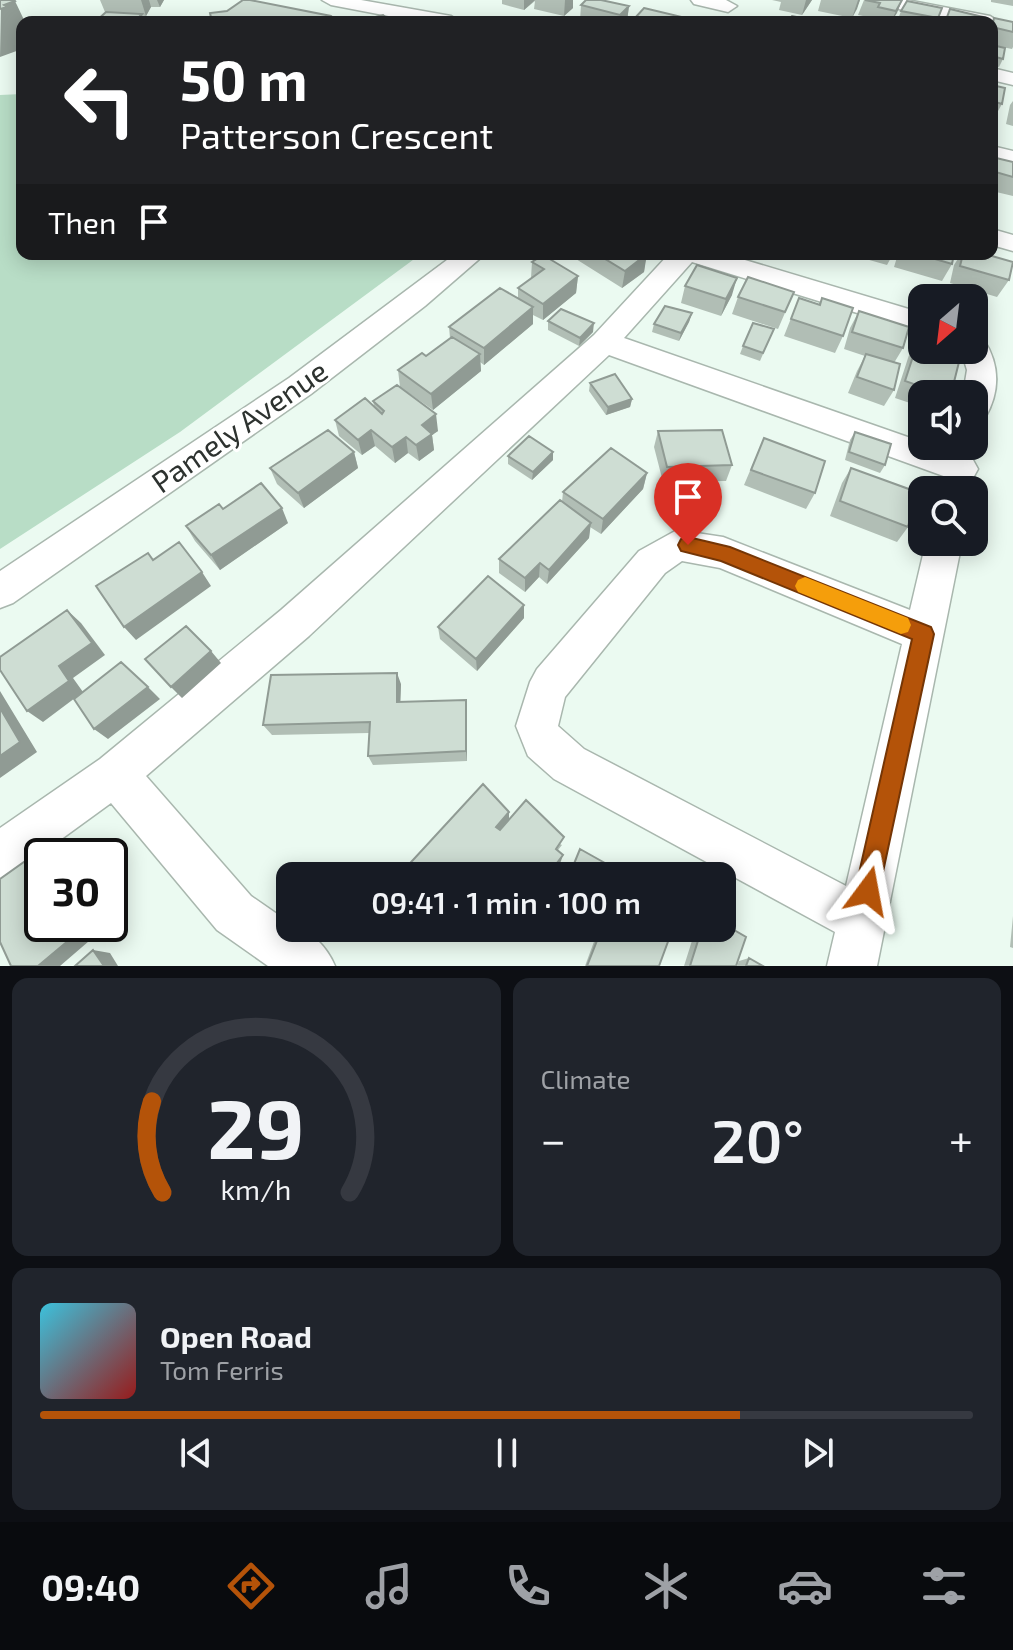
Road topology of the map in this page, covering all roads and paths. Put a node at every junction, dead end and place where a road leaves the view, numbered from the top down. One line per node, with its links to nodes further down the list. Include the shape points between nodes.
1 (331, 0): 4 (street)
2 (700, 0): 5 (street)
3 (879, 0): 7 (street)
4 (393, 5): 6 (street)
5 (727, 13)
6 (431, 16)
7 (960, 16)
8 (464, 260): 15 (street, Pamely Avenue, via 197,459)
9 (679, 260): 12 (street)
10 (716, 260): 11 (street)
11 (908, 319)
12 (604, 342): 13 (street); 17 (street, via 295,623)
13 (961, 468)
14 (941, 556): 16 (street)
15 (0, 591)
16 (924, 634): 19 (street); 19 (street, via 723,553 677,545 652,562 551,683 539,710 537,726 543,741 569,764)
17 (115, 774): 18 (street); 20 (street, via 234,913)
18 (0, 856)
19 (857, 943)
20 (310, 966)

